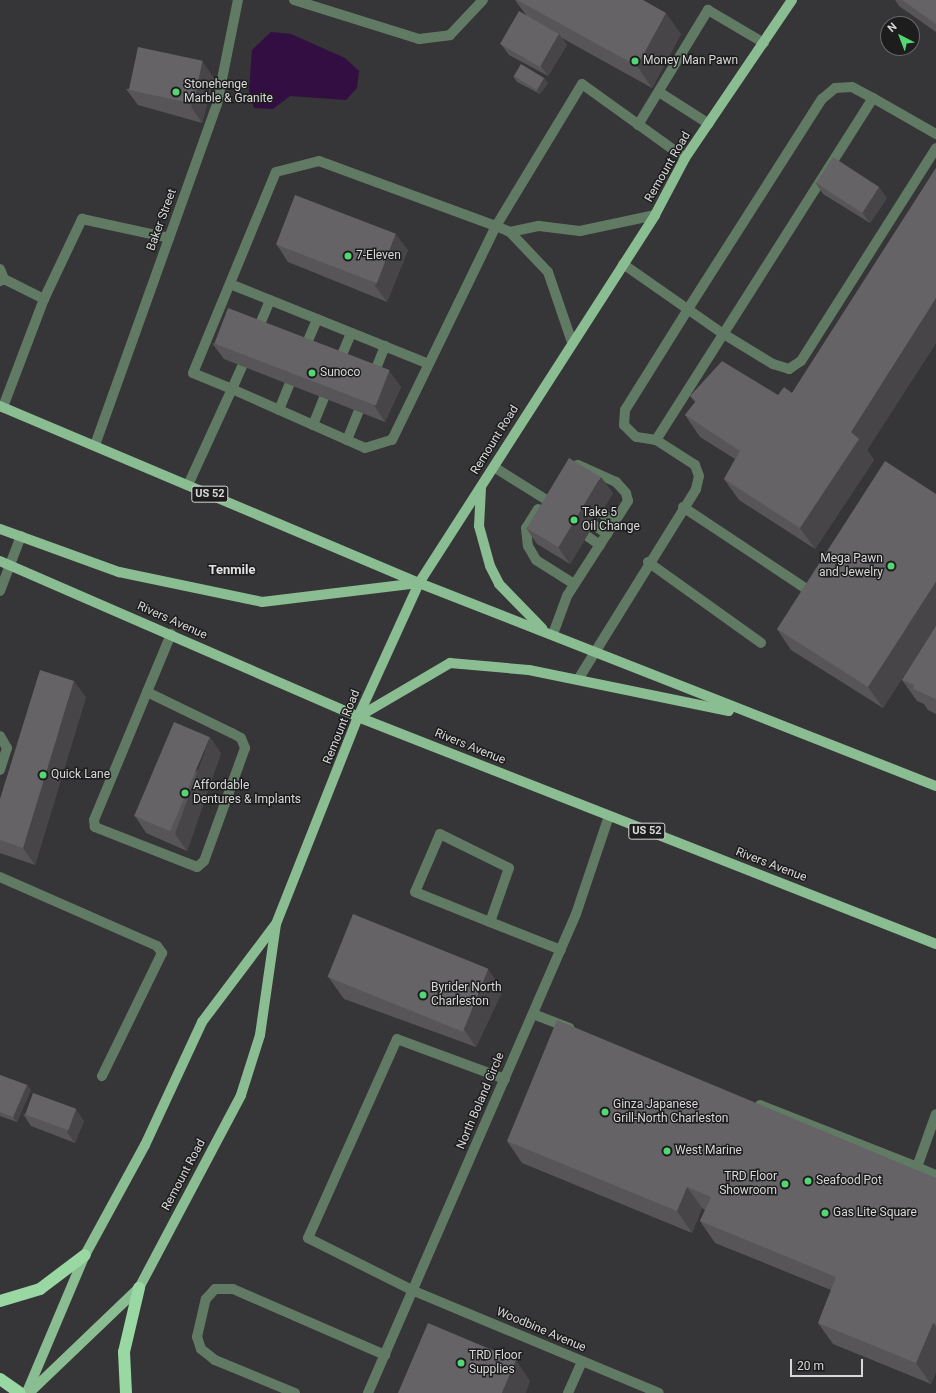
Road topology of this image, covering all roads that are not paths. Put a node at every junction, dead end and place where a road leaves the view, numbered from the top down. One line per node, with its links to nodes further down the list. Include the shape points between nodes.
1 (238, 0): 16 (street, Baker Street, via 217,104)
2 (294, 0): 3 (street, via 419,39 450,35)
3 (483, 0)
4 (792, 0): 5 (main road, Remount Road)
5 (764, 43): 6 (street, via 708,10); 8 (main road, Remount Road)
6 (659, 92): 8 (street); 9 (street)
7 (873, 98): 10 (street); 23 (street, via 852,87 835,88 822,99); 27 (street)
8 (708, 124): 12 (main road, Remount Road)
9 (638, 125): 12 (street); 14 (street, via 582,84)
10 (936, 134)
11 (936, 148): 27 (street, via 800,361 789,369 773,364)
12 (685, 158): 13 (main road, Remount Road)
13 (655, 215): 15 (street, via 580,230 539,226); 17 (main road, Remount Road)
14 (496, 226): 15 (street); 20 (street, via 319,161 276,172); 33 (street)
15 (510, 232): 28 (street, via 548,272)
16 (169, 238): 21 (street, via 82,219); 44 (street, Baker Street)
17 (624, 264): 23 (street); 28 (main road, Remount Road)
18 (0, 269): 19 (street)
19 (2, 280): 21 (street)
20 (230, 284): 22 (street); 36 (street, via 193,373)
21 (44, 299): 38 (street)
22 (270, 300): 24 (street); 25 (street)
23 (688, 309): 27 (street); 43 (street, via 625,410 624,425 636,437)
24 (317, 319): 26 (street); 29 (street)
25 (260, 324)
26 (351, 332): 30 (street); 31 (street)
27 (722, 333): 43 (street)
28 (572, 342): 46 (main road, Remount Road)
29 (307, 343)
30 (385, 346): 33 (street); 34 (street)
31 (341, 357)
32 (244, 362): 36 (street)
33 (429, 364): 42 (street, via 392,440 365,448)
34 (375, 371)
35 (291, 380): 40 (street)
36 (232, 389): 40 (street); 47 (street)
37 (326, 393): 41 (street)
38 (2, 406): 44 (main road, US 52)
39 (360, 407): 42 (street)
40 (279, 410): 41 (street)
41 (312, 425): 42 (street)
42 (347, 440)
43 (656, 440): 51 (street, via 695,465 699,476 696,489)
44 (95, 445): 47 (main road, US 52)
45 (570, 466): 54 (street, via 580,465 616,482 626,493 628,501)
46 (494, 467): 48 (main road, Remount Road); 49 (street)
47 (188, 484): 63 (main road, US 52)
48 (481, 487): 63 (main road, Remount Road); 67 (main road, via 479,526 490,566 499,584)
49 (546, 497): 50 (street); 52 (street); 64 (street, via 526,528 528,546 536,560)
50 (557, 501)
51 (683, 507): 61 (street); 65 (street)
52 (550, 512)
53 (601, 513): 54 (street)
54 (615, 522): 57 (street)
55 (594, 525): 57 (street)
56 (0, 529): 58 (main road)
57 (607, 534): 60 (street)
58 (21, 536): 62 (street); 63 (main road, via 119,572 262,602)
59 (587, 536): 60 (street)
60 (600, 545): 64 (street)
61 (648, 562): 69 (street); 70 (street)
62 (5, 563): 66 (street); 68 (main road, Rivers Avenue / US 52)
63 (419, 582): 67 (main road, US 52); 73 (main road, Remount Road)
64 (574, 584): 67 (street)
65 (808, 590)
66 (0, 591)
67 (549, 632): 70 (main road, US 52)
68 (171, 634): 72 (street); 73 (main road, Rivers Avenue / US 52)
69 (762, 643)
70 (594, 650): 71 (street); 74 (main road, US 52)
71 (579, 678): 73 (main road, via 529,670 450,663); 74 (main road)
72 (147, 692): 72 (street, via 94,820 95,827 197,867 204,860 245,748 241,738)
73 (358, 717): 78 (main road, Rivers Avenue / US 52); 81 (main road, Remount Road)
74 (754, 717): 77 (main road, US 52)
75 (0, 736): 76 (street, via 7,748)
76 (0, 770)
77 (936, 786)
78 (609, 816): 82 (main road, Rivers Avenue / US 52); 83 (street, North Boland Circle)
79 (0, 878): 86 (street, via 157,946 162,953)
80 (490, 922): 80 (street, via 415,892 440,834 509,868); 83 (street)
81 (276, 924): 92 (main road, Remount Road, via 202,1022 145,1144); 93 (main road, Remount Road, via 260,1035 241,1095)
82 (936, 944)
83 (561, 950): 84 (street, North Boland Circle)
84 (533, 1014): 85 (street); 87 (street, North Boland Circle)
85 (578, 1032)
86 (102, 1076)
87 (505, 1079): 94 (street, North Boland Circle); 94 (street, Woodbine Avenue, via 397,1039 308,1238)
88 (747, 1100): 90 (street)
89 (936, 1114): 90 (street)
90 (917, 1167): 91 (street)
91 (936, 1175)
92 (85, 1255): 95 (highway, via 40,1289); 100 (main road, Remount Road)
93 (139, 1288): 100 (main road, Remount Road); 101 (highway, via 124,1352)
94 (414, 1291): 96 (street, North Boland Circle); 97 (street, Woodbine Avenue)
95 (0, 1301)
96 (385, 1355): 102 (street, via 233,1288 215,1289 206,1299 197,1337 201,1349 215,1360); 103 (street, North Boland Circle)
97 (582, 1361): 104 (street); 105 (street, Woodbine Avenue)
98 (0, 1378): 99 (highway)
99 (20, 1393)
100 (28, 1393)
101 (126, 1393)
102 (295, 1393)
103 (368, 1393)
104 (568, 1393)
105 (659, 1393)

